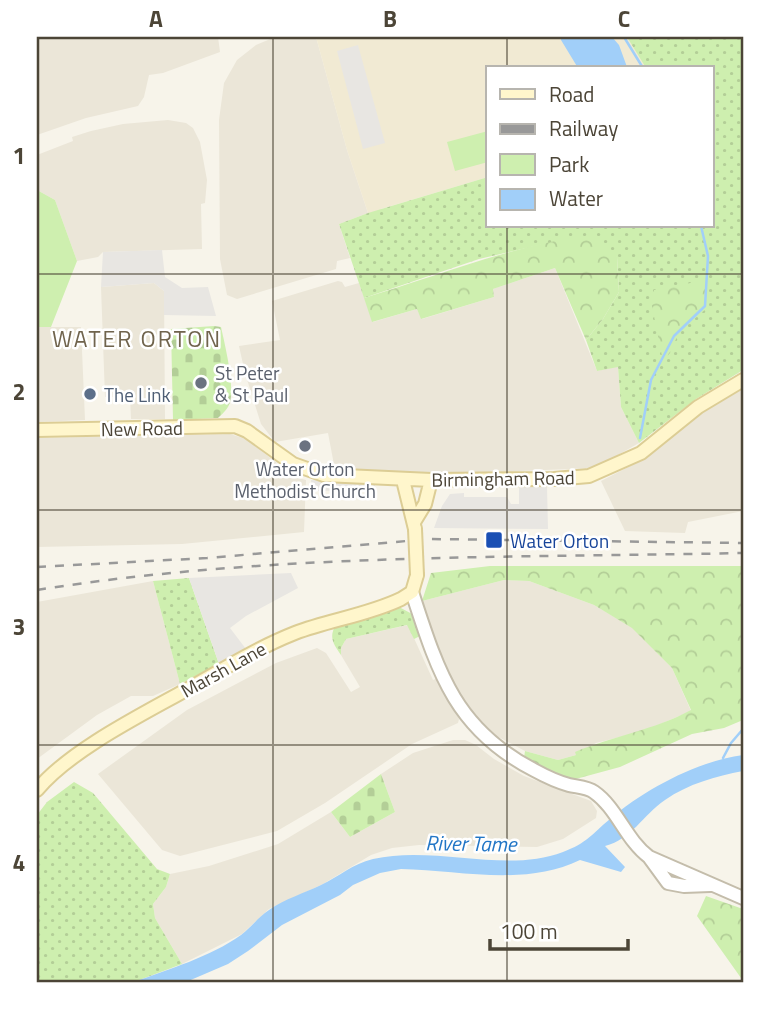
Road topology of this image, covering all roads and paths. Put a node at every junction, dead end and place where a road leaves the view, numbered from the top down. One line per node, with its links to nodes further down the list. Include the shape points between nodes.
1 (743, 380): 5 (main road, Birmingham Road, via 698,407 640,453 590,476)
2 (37, 430): 3 (main road, New Road, via 226,426)
3 (247, 430): 4 (main road, Birmingham Road, via 283,458 312,472)
4 (402, 480): 5 (main road, Birmingham Road); 6 (main road)
5 (430, 480): 6 (main road)
6 (414, 525): 7 (main road, bridge)
7 (412, 592): 8 (main road, Marsh Lane, via 395,603 317,625 253,652 85,750); 9 (street, via 441,672 480,734 536,771 592,790 645,853)
8 (37, 790)
9 (743, 898)

